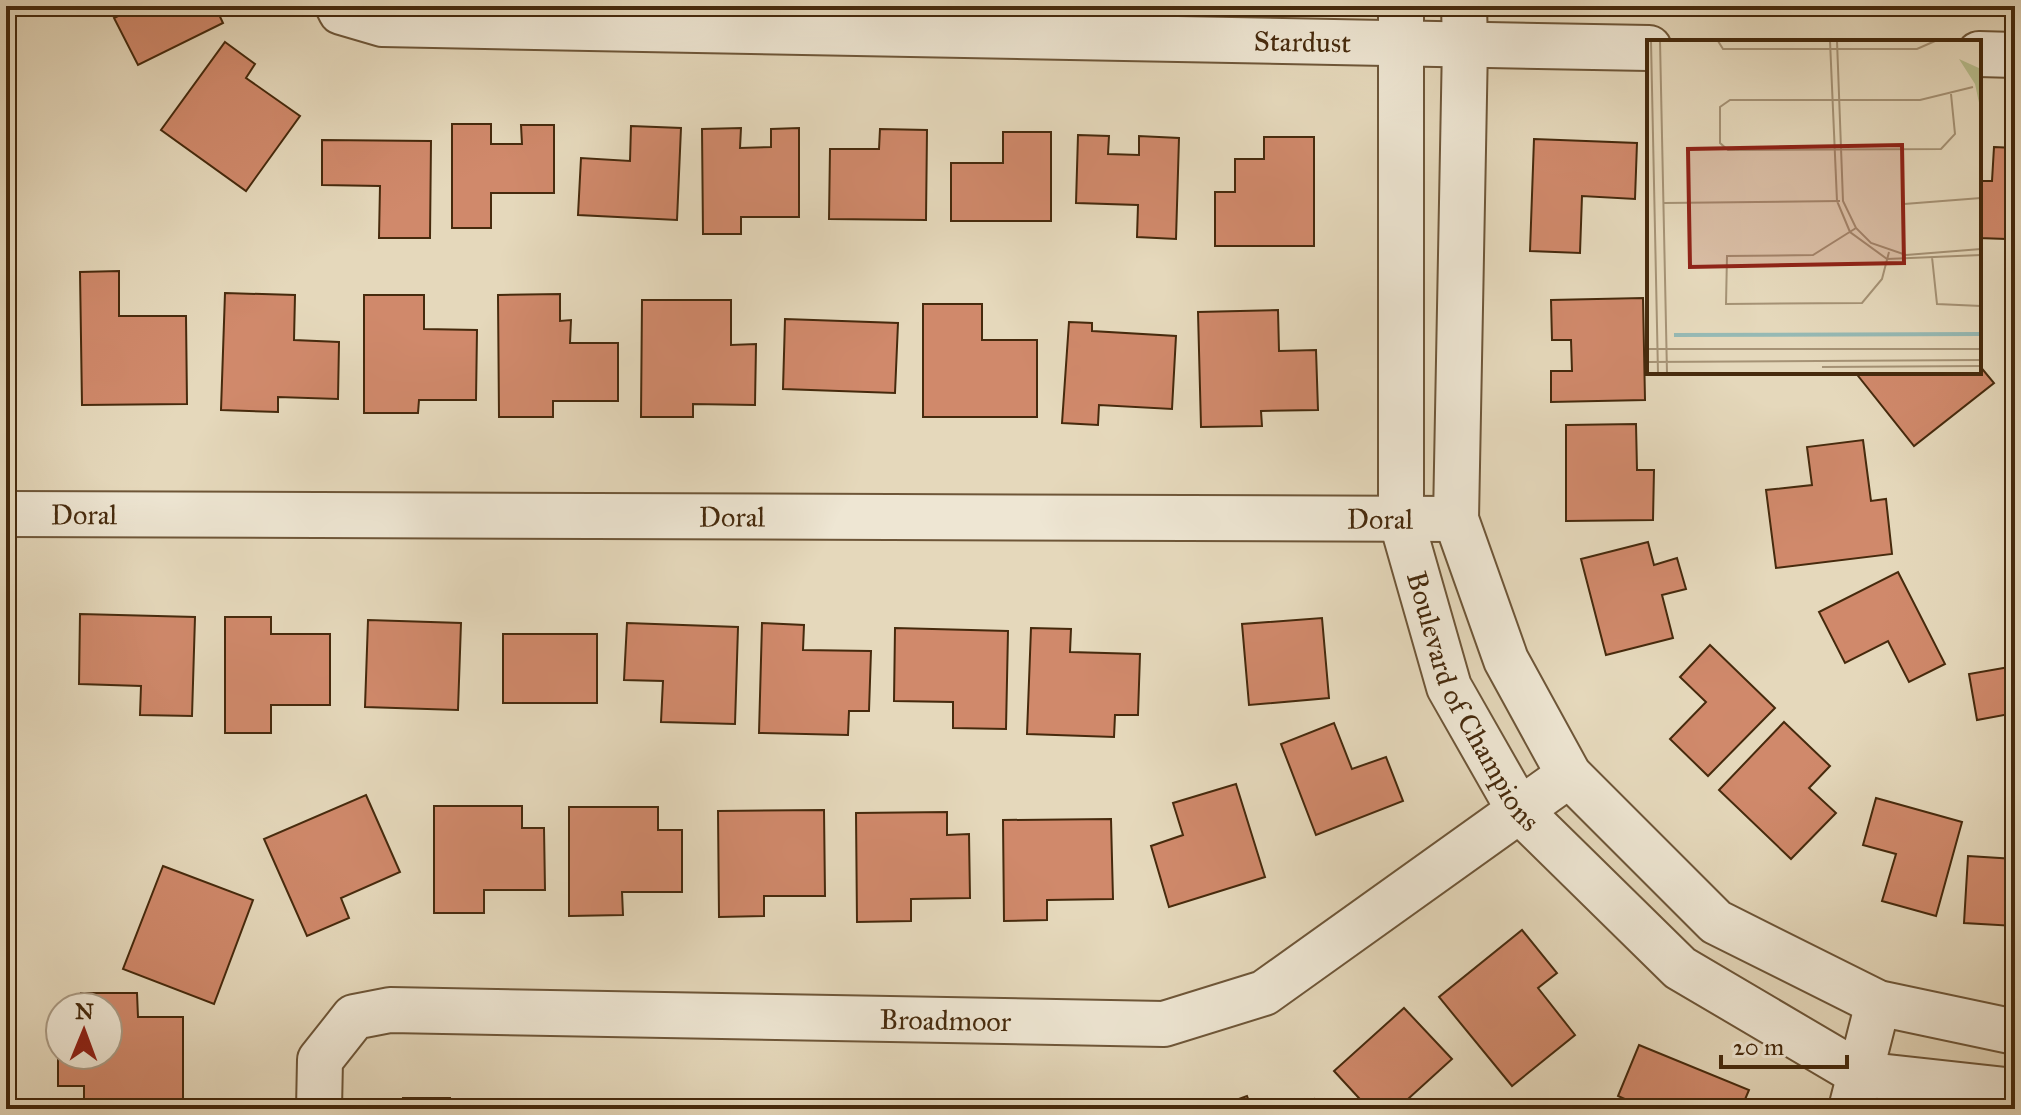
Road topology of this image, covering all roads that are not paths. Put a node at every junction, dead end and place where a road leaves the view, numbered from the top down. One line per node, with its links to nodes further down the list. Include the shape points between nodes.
1 (338, 6): 2 (street, Stardust, via 341,12 382,24)
2 (1401, 24): 3 (street, Stardust); 8 (street, Boulevard of Champions)
3 (1464, 25): 4 (street, Stardust); 9 (street, Boulevard of Champions)
4 (1647, 48)
5 (1981, 54): 6 (street)
6 (2015, 55)
7 (6, 514): 8 (street, Doral)
8 (1401, 519): 9 (street, Doral); 11 (street, Boulevard of Champions, via 1449,687)
9 (1456, 519): 10 (street, Boulevard of Champions, via 1506,660)
10 (1569, 775): 11 (street, Broadmoor); 12 (street, Boulevard of Champions, via 1716,922)
11 (1519, 810): 15 (street, Boulevard of Champions, via 1680,968); 16 (street, Broadmoor, via 1264,993 1164,1024 390,1010 354,1017 320,1060)
12 (1878, 1003): 13 (street, Boulevard of Champions); 15 (street)
13 (2015, 1032)
14 (2015, 1091): 15 (street, Boulevard of Champions)
15 (1855, 1092)
16 (319, 1109)

